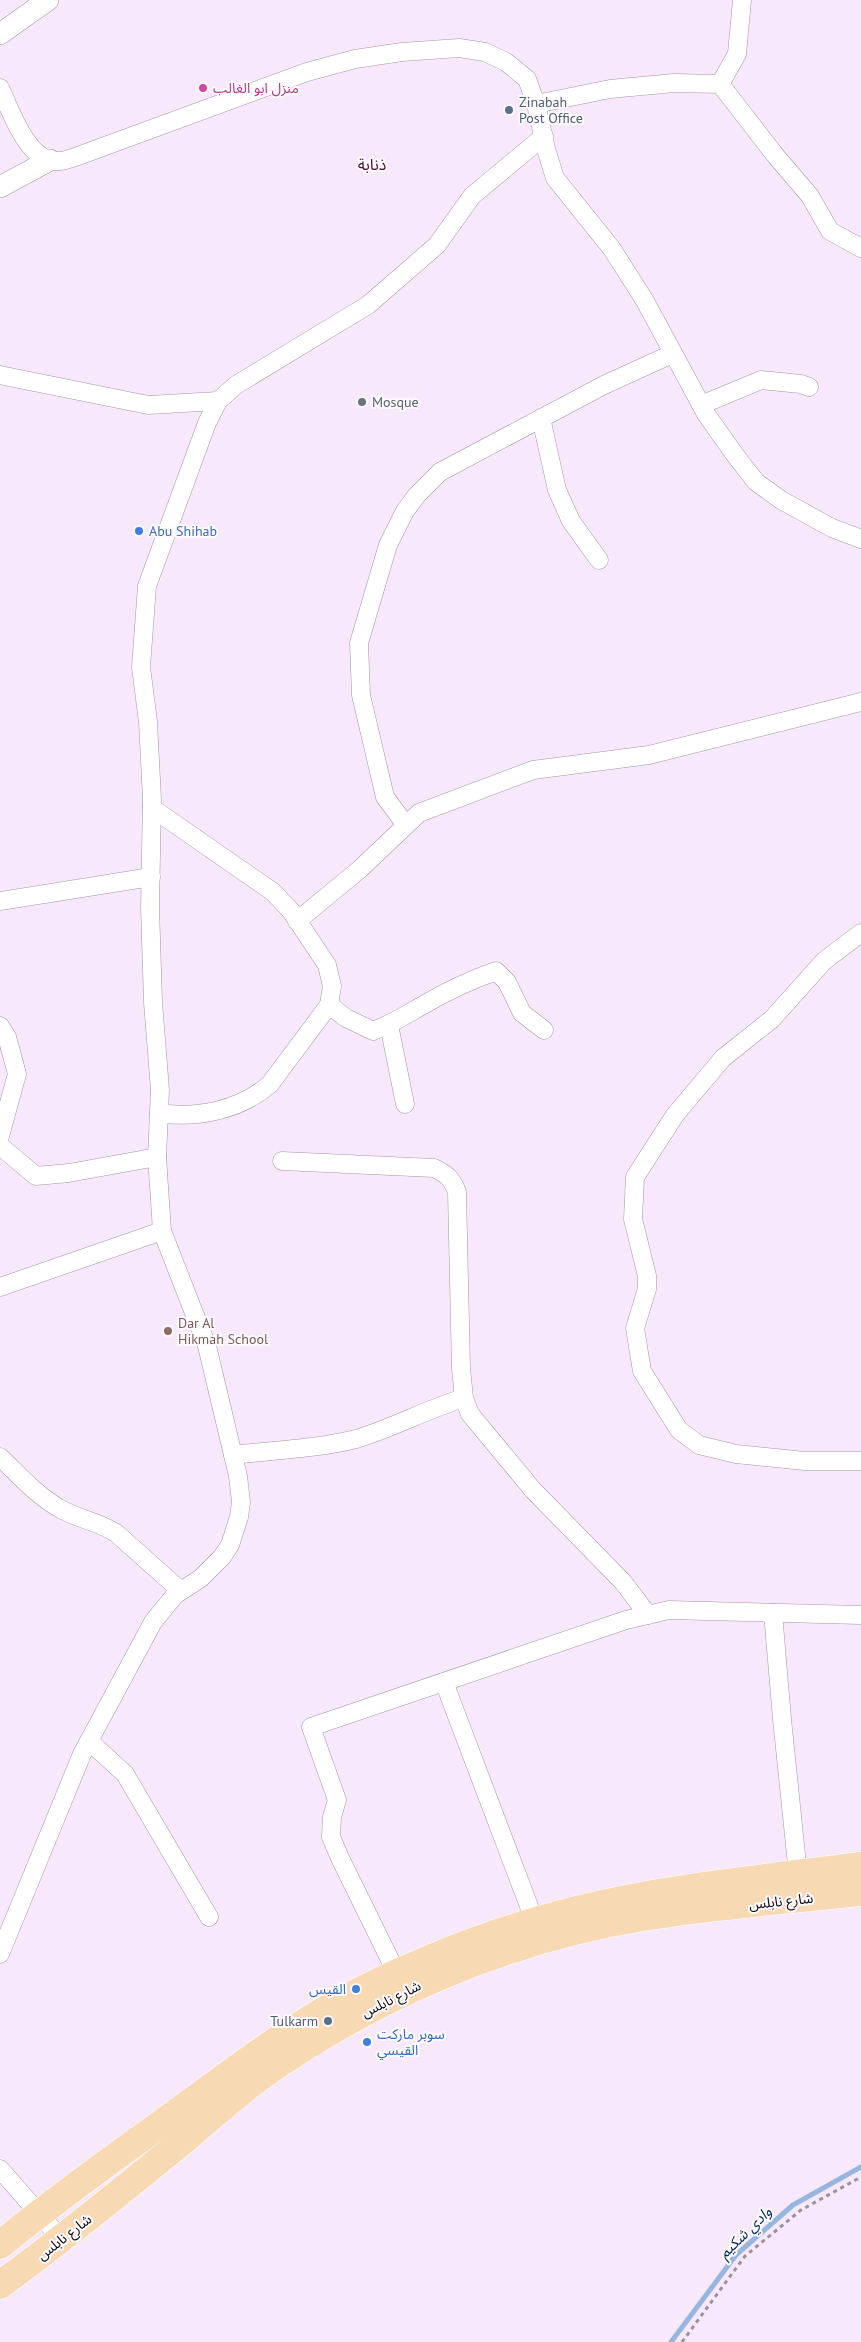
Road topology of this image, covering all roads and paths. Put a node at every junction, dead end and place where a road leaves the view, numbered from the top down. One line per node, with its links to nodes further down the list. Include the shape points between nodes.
1 (48, 0): 3 (street)
2 (742, 0): 4 (street, via 737,54)
3 (0, 34)
4 (720, 84): 6 (street, via 674,83 610,89); 10 (street, via 810,196 830,231)
5 (0, 88): 8 (street, via 28,145 42,158)
6 (536, 104): 7 (street); 8 (street, via 527,79 506,62 485,52 459,48 402,52 355,59 307,72 78,156 58,162)
7 (544, 136): 11 (street, via 555,178 612,249 645,301); 14 (street, via 472,196 437,245 368,305 236,384)
8 (50, 160): 9 (street)
9 (0, 187)
10 (861, 248)
11 (672, 354): 15 (street); 16 (street)
12 (0, 374): 14 (street, via 148,405)
13 (809, 388): 15 (street, via 801,384 761,380)
14 (218, 401): 23 (street, via 147,586 141,667 148,722)
15 (701, 405): 17 (street, via 756,482 781,500)
16 (541, 418): 19 (street, via 557,490 571,521); 24 (street, via 440,472 411,503 388,545 359,644 361,695 385,797)
17 (856, 534): 18 (street)
18 (861, 549)
19 (599, 560)
20 (861, 694): 22 (street)
21 (861, 702): 22 (street)
22 (812, 716): 24 (street, via 649,755 533,770 419,813)
23 (152, 808): 25 (street); 27 (street, via 273,892)
24 (405, 824): 27 (street, via 360,869)
25 (151, 877): 26 (street); 34 (street)
26 (1, 900)
27 (297, 921): 29 (street, via 327,965 332,986)
28 (861, 933): 44 (street, via 824,961 772,1019 723,1058 675,1115 635,1177 633,1219 647,1276 647,1289 635,1328 642,1371 679,1430 699,1445 736,1454 805,1462)
29 (329, 1004): 30 (street, via 346,1018 373,1031); 34 (street, via 261,1092 240,1103 202,1114)
30 (389, 1025): 32 (street, via 471,980 496,971 507,982 522,1013); 33 (street)
31 (0, 1026): 35 (street, via 7,1037 17,1074)
32 (544, 1030)
33 (405, 1104)
34 (159, 1113): 37 (street)
35 (0, 1136)
36 (0, 1146): 37 (street, via 36,1176)
37 (157, 1157): 39 (street)
38 (282, 1161): 41 (street, via 434,1168 454,1182 457,1192)
39 (162, 1231): 40 (street); 42 (street, via 207,1346)
40 (0, 1287)
41 (464, 1398): 42 (street, via 355,1439); 47 (street, via 470,1414 533,1490 624,1582)
42 (233, 1455): 45 (street, via 241,1502 236,1531 213,1569)
43 (0, 1457): 45 (street, via 52,1504 116,1533)
44 (861, 1461)
45 (181, 1591): 50 (street, via 158,1615)
46 (773, 1613): 47 (street, via 669,1610); 48 (street); 52 (street)
47 (648, 1615): 49 (street)
48 (861, 1616)
49 (444, 1682): 55 (street); 57 (street, via 311,1728 337,1800 331,1837)
50 (89, 1741): 54 (street, via 125,1774); 56 (street)
51 (861, 1866): 52 (main road, شارع نابلس)
52 (798, 1874): 55 (main road, شارع نابلس, via 633,1896)
53 (861, 1892): 61 (main road, شارع نابلس, via 642,1917 572,1933 432,1978 383,2001 265,2073)
54 (209, 1917)
55 (535, 1922): 57 (main road, شارع نابلس, via 468,1944)
56 (0, 1954)
57 (397, 1974): 60 (main road, شارع نابلس, via 319,2013)
58 (0, 2169): 60 (street)
59 (861, 2177): 64 (path, via 801,2210 745,2256)
60 (39, 2212): 61 (street); 62 (main road, شارع نابلس)
61 (62, 2240): 63 (main road, شارع نابلس)
62 (0, 2245)
63 (0, 2285)
64 (682, 2342)

